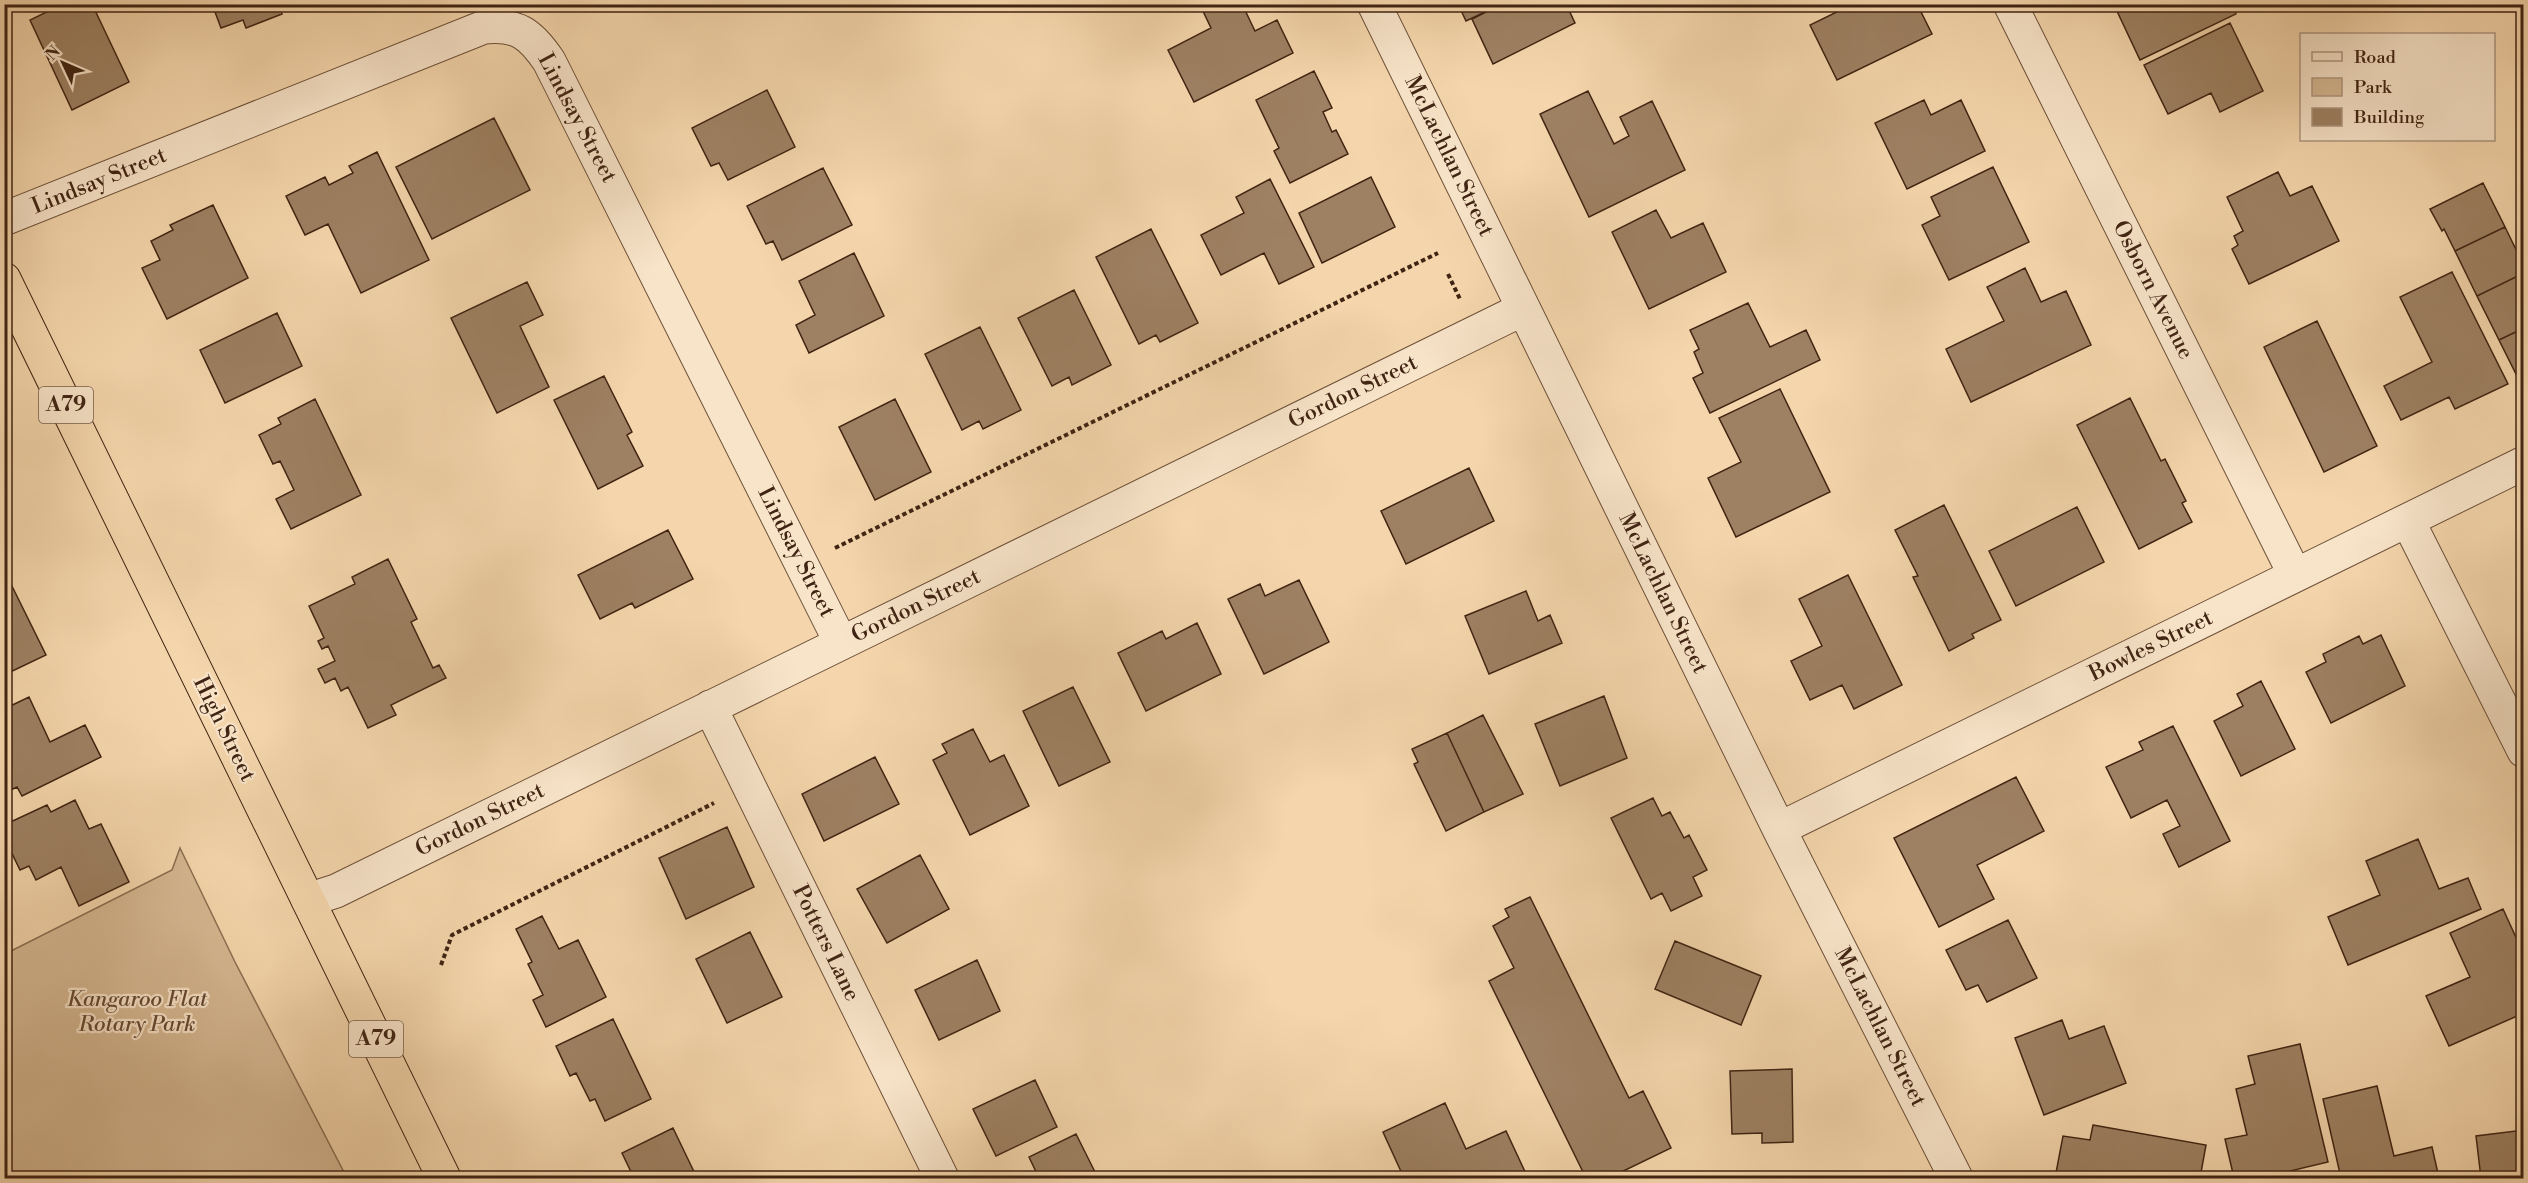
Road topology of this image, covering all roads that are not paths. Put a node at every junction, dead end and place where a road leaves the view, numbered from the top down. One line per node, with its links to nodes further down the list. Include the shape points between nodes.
1 (1374, 4): 5 (street, McLachlan Street)
2 (2010, 4): 8 (street, Osborn Avenue)
3 (4, 219): 9 (street, Lindsay Street, via 484,27 505,25 523,33 549,61)
4 (4, 279): 13 (highway, High Street / A79)
5 (1523, 309): 9 (street, Gordon Street); 12 (street, McLachlan Street)
6 (2523, 464): 7 (street, Bowles Street)
7 (2409, 521): 8 (street, Bowles Street); 11 (street)
8 (2295, 575): 12 (street, Bowles Street)
9 (841, 643): 10 (street, Gordon Street)
10 (710, 707): 13 (street, Gordon Street, via 336,891); 15 (street, Potters Lane)
11 (2523, 751)
12 (1779, 829): 16 (street, McLachlan Street)
13 (308, 900): 14 (highway, High Street / A79)
14 (444, 1179)
15 (942, 1179)
16 (1956, 1179)

